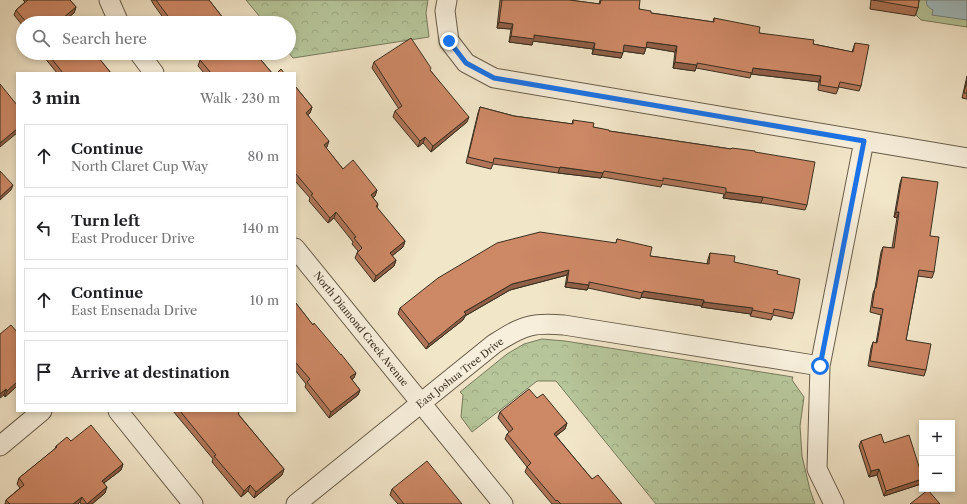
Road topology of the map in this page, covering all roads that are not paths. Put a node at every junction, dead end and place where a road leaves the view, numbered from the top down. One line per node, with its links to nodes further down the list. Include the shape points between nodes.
1 (109, 0): 3 (street)
2 (447, 0): 6 (street, via 445,11 449,41 466,63 494,78)
3 (116, 16)
4 (144, 60): 5 (street)
5 (153, 72)
6 (864, 141): 7 (street); 9 (street)
7 (967, 158)
8 (296, 249): 10 (street, North Diamond Creek Avenue)
9 (820, 366): 10 (street, East Joshua Tree Drive, via 546,324 529,326 499,341); 17 (street, via 817,469)
10 (421, 404): 15 (street, East Joshua Tree Drive); 16 (street, North Diamond Creek Avenue)
11 (41, 412): 13 (street)
12 (119, 412): 14 (street)
13 (0, 446)
14 (193, 504)
15 (296, 504)
16 (503, 504)
17 (834, 504)

